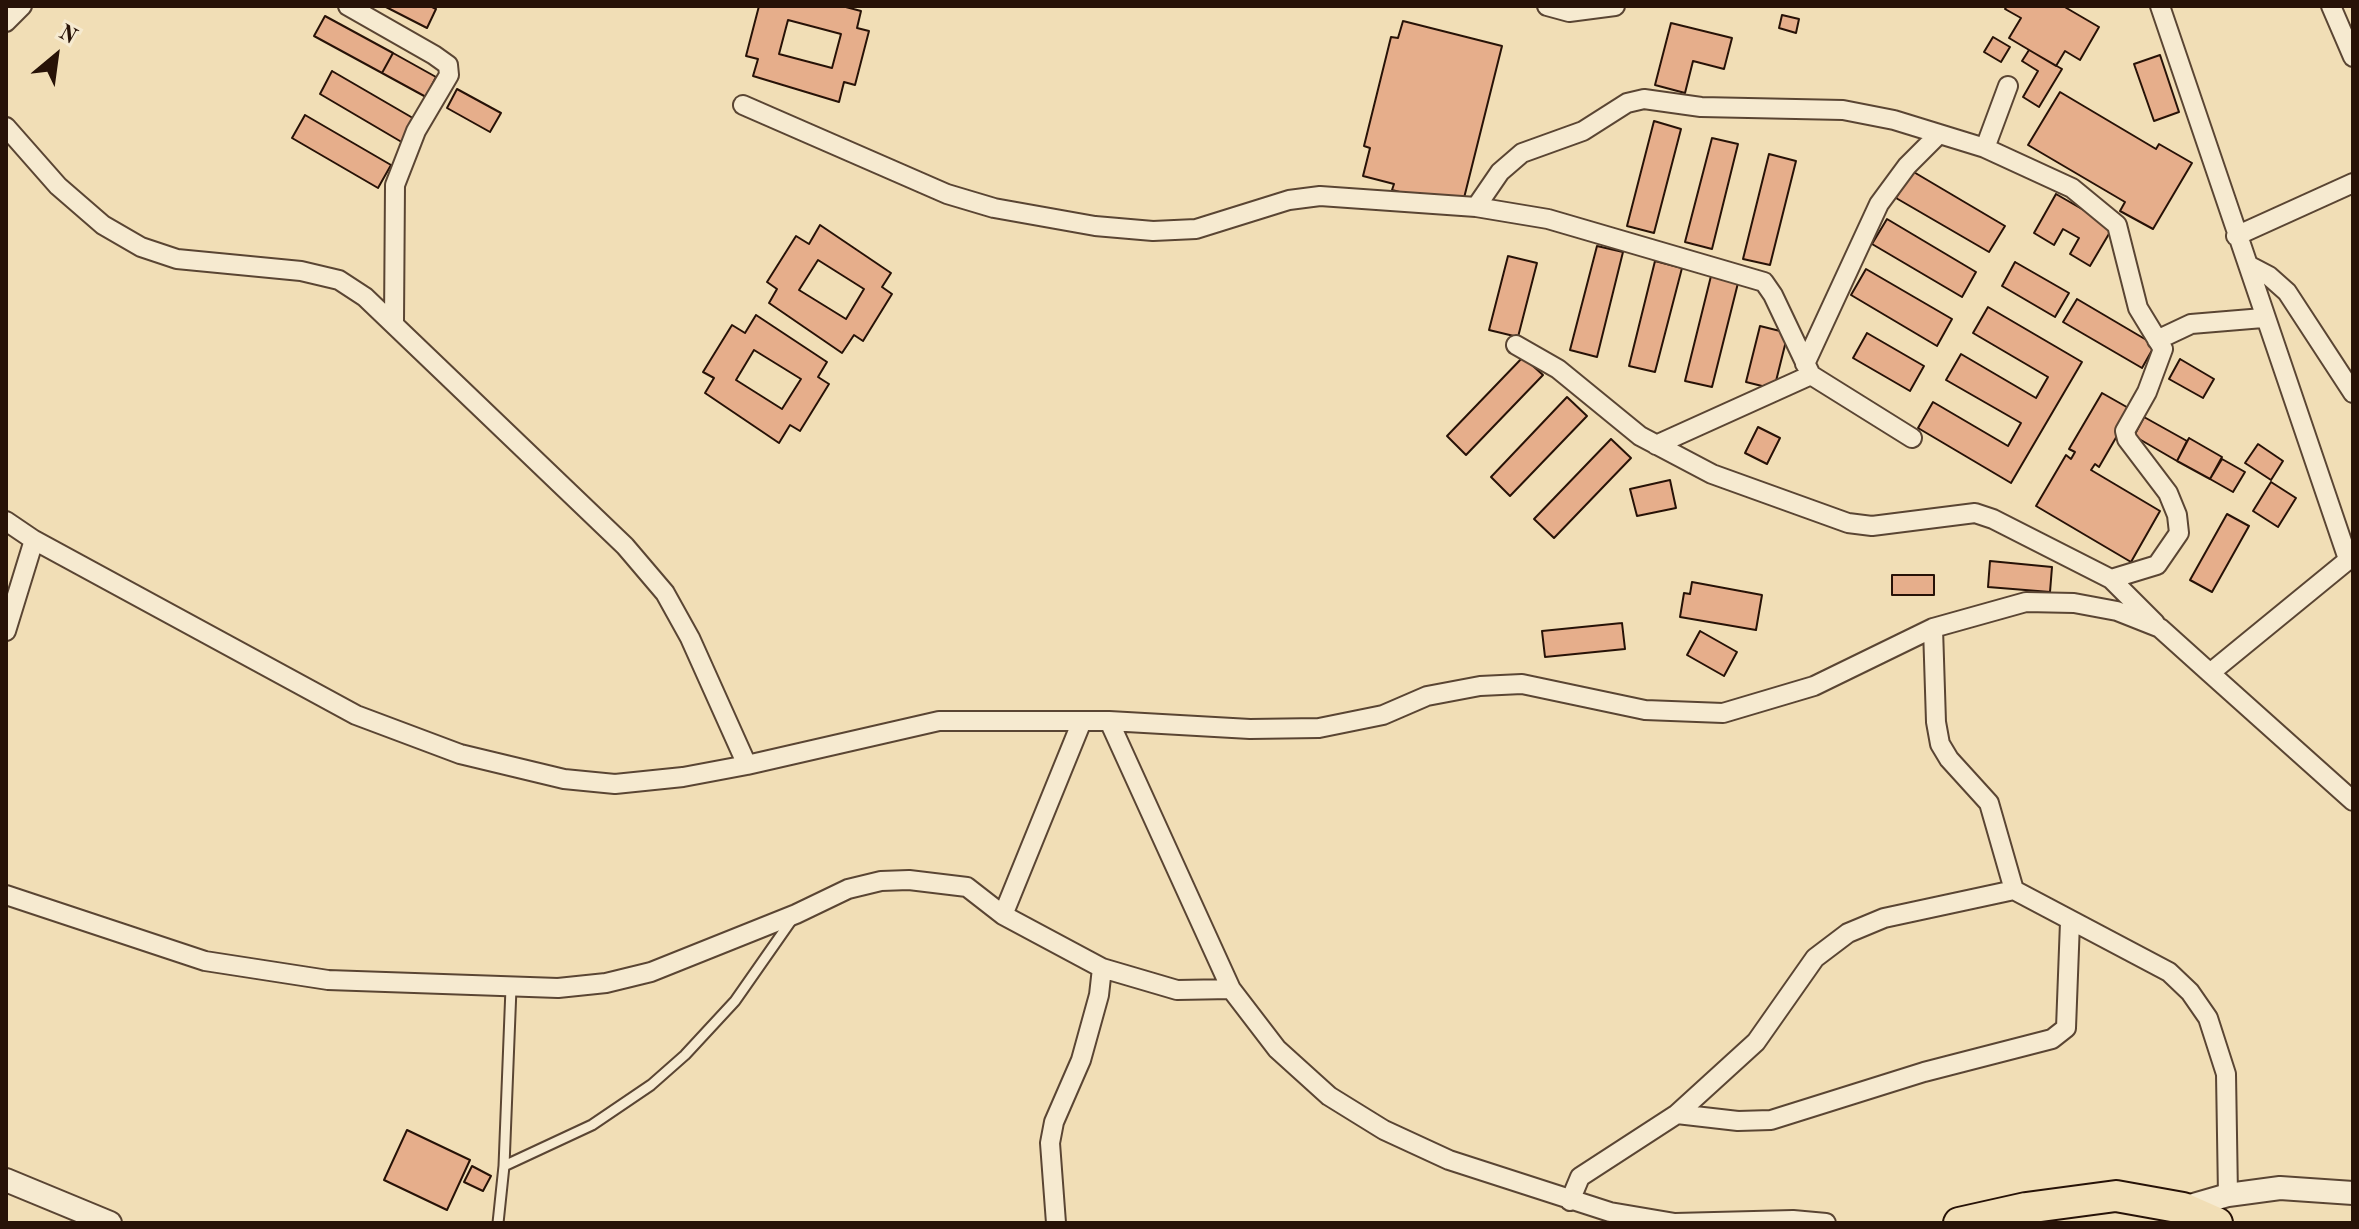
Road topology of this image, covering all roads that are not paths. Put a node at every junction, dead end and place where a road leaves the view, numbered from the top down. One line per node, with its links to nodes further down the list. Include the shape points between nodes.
1 (22, 6): 7 (street)
2 (348, 6): 19 (street, via 448,65 449,75 416,131 395,185)
3 (1547, 6): 4 (street, via 1569,12)
4 (1615, 6)
5 (2160, 6): 16 (street)
6 (2331, 6): 8 (street)
7 (6, 22)
8 (2353, 57)
9 (2008, 86): 13 (street)
10 (743, 105): 15 (street, via 947,194 1095,226 1196,229 1289,200 1320,196)
11 (6, 127): 19 (street, via 58,186 103,225 141,247 177,259 301,271 339,280)
12 (1939, 134): 13 (street); 15 (street, via 1843,110 1701,107 1644,99 1627,103 1583,131 1522,153 1500,172); 22 (street, via 1879,204)
13 (1985, 148): 20 (street, via 2072,188 2117,225 2138,308)
14 (2353, 183): 16 (street)
15 (1476, 207): 22 (street, via 1548,219 1752,276 1773,295)
16 (2236, 236): 17 (street)
17 (2248, 265): 18 (street); 23 (street, via 2287,292)
18 (2263, 318): 20 (street, via 2191,324); 28 (street)
19 (394, 322): 36 (street, via 625,546 665,593)
20 (2157, 340): 29 (street, via 2162,360 2125,431 2168,493 2179,533 2157,565)
21 (1516, 345): 25 (street, via 1558,369)
22 (1808, 370): 24 (street); 25 (street)
23 (2353, 393)
24 (1912, 438)
25 (1656, 445): 29 (street, via 1751,490 1848,523 1872,526 1975,513)
26 (6, 521): 27 (street)
27 (34, 540): 32 (street); 36 (street, via 356,715 460,754 564,779 615,784)
28 (2350, 558): 33 (street)
29 (2111, 579): 31 (street)
30 (1933, 628): 31 (street, via 2026,602 2117,611); 35 (street, via 1814,686 1723,713 1645,710 1522,684 1427,696 1383,715 1319,728); 38 (street, via 1940,744 1989,803)
31 (2160, 628): 33 (street)
32 (6, 631)
33 (2210, 673): 37 (street)
34 (1082, 721): 35 (street); 36 (street, via 939,721); 41 (street)
35 (1109, 721): 45 (street)
36 (747, 765)
37 (2353, 801)
38 (2014, 890): 42 (street); 46 (street, via 1884,918 1848,933 1815,958 1756,1042)
39 (6, 895): 44 (street, via 205,961 328,980)
40 (796, 914): 41 (street, via 848,889 909,880 967,887); 44 (street, via 627,979 581,987); 47 (lane, via 735,1001 651,1085 592,1125)
41 (1003, 915): 43 (street)
42 (2070, 922): 46 (street, via 2066,1028 2052,1039 1771,1120); 50 (street, via 2169,972 2208,1018 2226,1074)
43 (1102, 968): 45 (street, via 1177,990); 56 (street, via 1081,1060 1050,1143)
44 (511, 988): 47 (lane)
45 (1231, 989): 51 (street, via 1293,1066 1354,1112 1449,1160)
46 (1677, 1114): 51 (street, via 1580,1177)
47 (504, 1166): 55 (lane)
48 (6, 1180): 54 (street)
49 (2353, 1193): 50 (street, via 2280,1188)
50 (2228, 1195): 53 (street)
51 (1570, 1201): 57 (street, via 1675,1223)
52 (2018, 1216): 53 (highway, via 2116,1196); 58 (highway)
53 (2181, 1216): 59 (highway)
54 (110, 1223)
55 (498, 1223)
56 (1056, 1223)
57 (1826, 1223)
58 (1959, 1223)
59 (2217, 1223)

